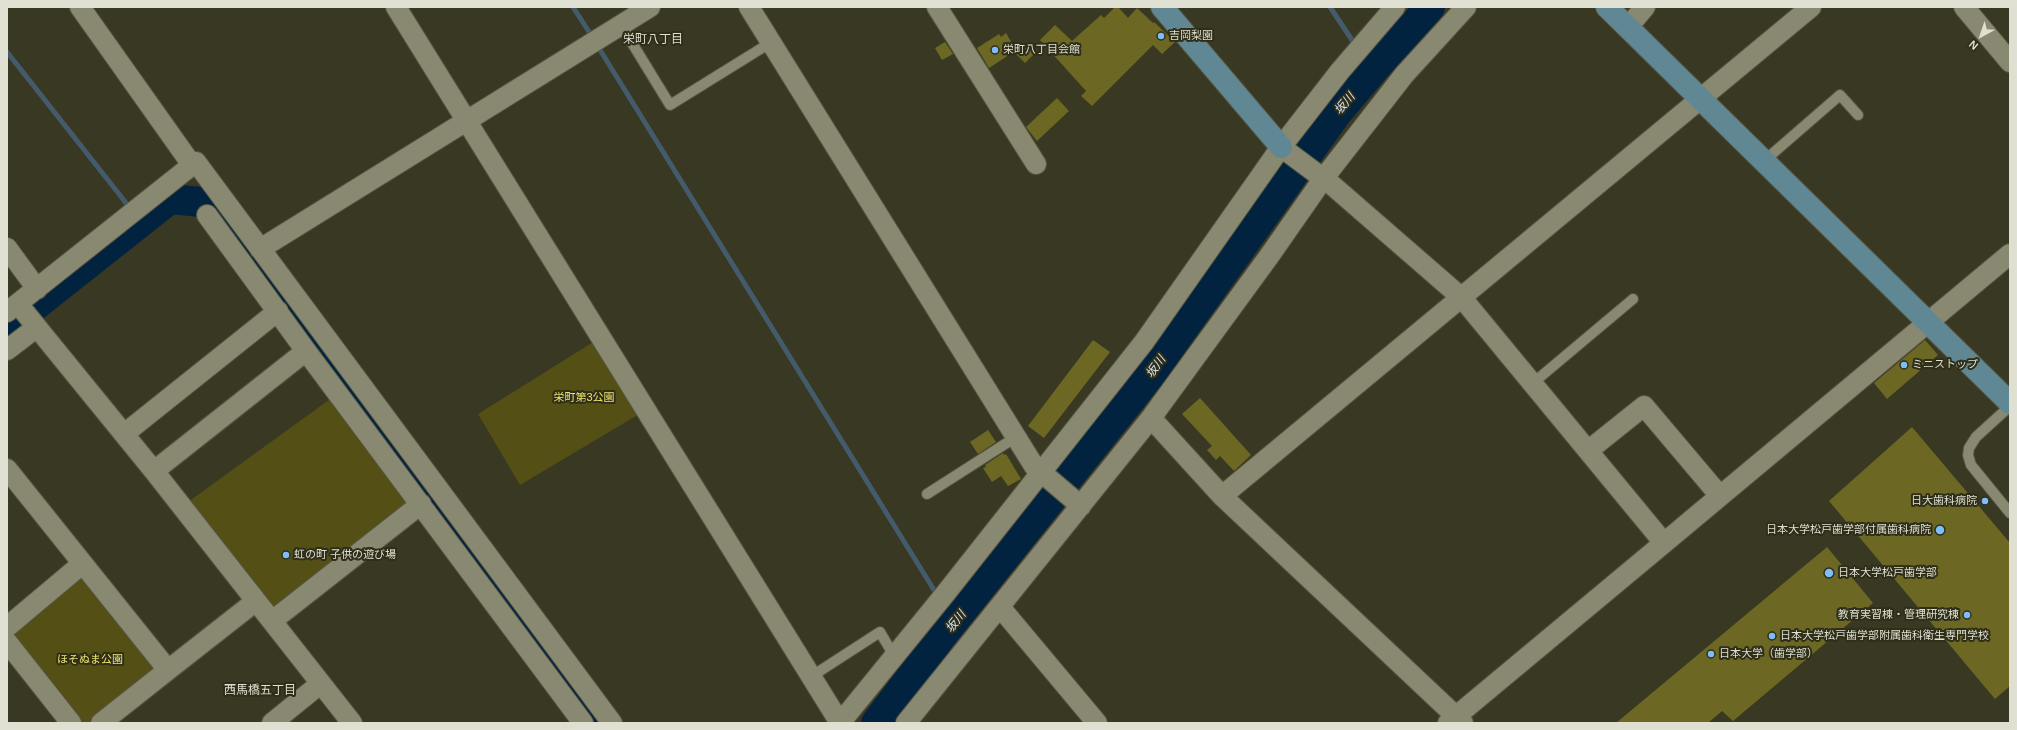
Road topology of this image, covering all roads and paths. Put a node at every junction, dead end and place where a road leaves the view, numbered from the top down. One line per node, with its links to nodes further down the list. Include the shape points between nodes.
1 (80, 7): 23 (street)
2 (396, 7): 19 (street)
3 (650, 7): 13 (street)
4 (749, 7): 15 (street)
5 (937, 7): 22 (street)
6 (1162, 7): 20 (street)
7 (1395, 7): 20 (street, via 1340,71)
8 (1466, 7): 24 (street, via 1404,75)
9 (1607, 7): 14 (street)
10 (1645, 7): 14 (street)
11 (1811, 7): 17 (street)
12 (1964, 7): 16 (street)
13 (621, 25): 15 (lane, via 670,105); 19 (street)
14 (1628, 27): 17 (street)
15 (770, 43): 42 (street)
16 (2010, 62)
17 (1701, 99): 21 (street); 30 (street)
18 (1858, 115): 21 (lane, via 1840,95)
19 (467, 121): 27 (street); 62 (street)
20 (1284, 150): 24 (street); 46 (street)
21 (1764, 161): 34 (street)
22 (1036, 164)
23 (192, 165): 27 (street, via 196,162); 29 (street)
24 (1320, 177): 30 (street); 40 (street, via 1270,255)
25 (207, 215): 33 (street)
26 (7, 248): 29 (street)
27 (260, 248): 70 (street)
28 (2010, 254): 34 (street)
29 (37, 289): 32 (street)
30 (1462, 298): 38 (street); 48 (street)
31 (1633, 299): 38 (lane)
32 (13, 308): 35 (street)
33 (278, 311): 37 (street); 41 (street)
34 (1928, 323): 39 (street); 49 (street)
35 (37, 327): 36 (street); 41 (street)
36 (7, 350)
37 (306, 351): 45 (street); 50 (street)
38 (1533, 383): 43 (street)
39 (2010, 405): 52 (lane, via 1976,437 1968,455 1971,465)
40 (1151, 418): 48 (street); 51 (street)
41 (124, 434): 45 (street)
42 (1016, 437): 46 (street); 47 (lane)
43 (1589, 450): 49 (street, via 1644,406); 53 (street)
44 (7, 469): 54 (street)
45 (154, 471): 55 (street)
46 (1043, 475): 51 (street); 71 (street)
47 (927, 494)
48 (1222, 496): 64 (street)
49 (1720, 496): 53 (street)
50 (421, 504): 57 (street); 69 (street)
51 (1079, 504): 56 (street)
52 (2010, 513)
53 (1664, 542): 64 (street)
54 (82, 564): 58 (street); 61 (street)
55 (256, 601): 57 (street); 61 (street)
56 (1000, 607): 72 (street); 73 (street)
57 (272, 621): 63 (street)
58 (7, 627)
59 (7, 642): 65 (street)
60 (890, 649): 62 (lane, via 880,632)
61 (168, 670): 66 (street)
62 (812, 676): 71 (street)
63 (320, 684): 67 (street); 68 (street)
64 (1456, 721)
65 (71, 723)
66 (101, 723)
67 (272, 723)
68 (352, 723)
69 (583, 723)
70 (612, 723)
71 (840, 723)
72 (906, 723)
73 (1097, 723)

